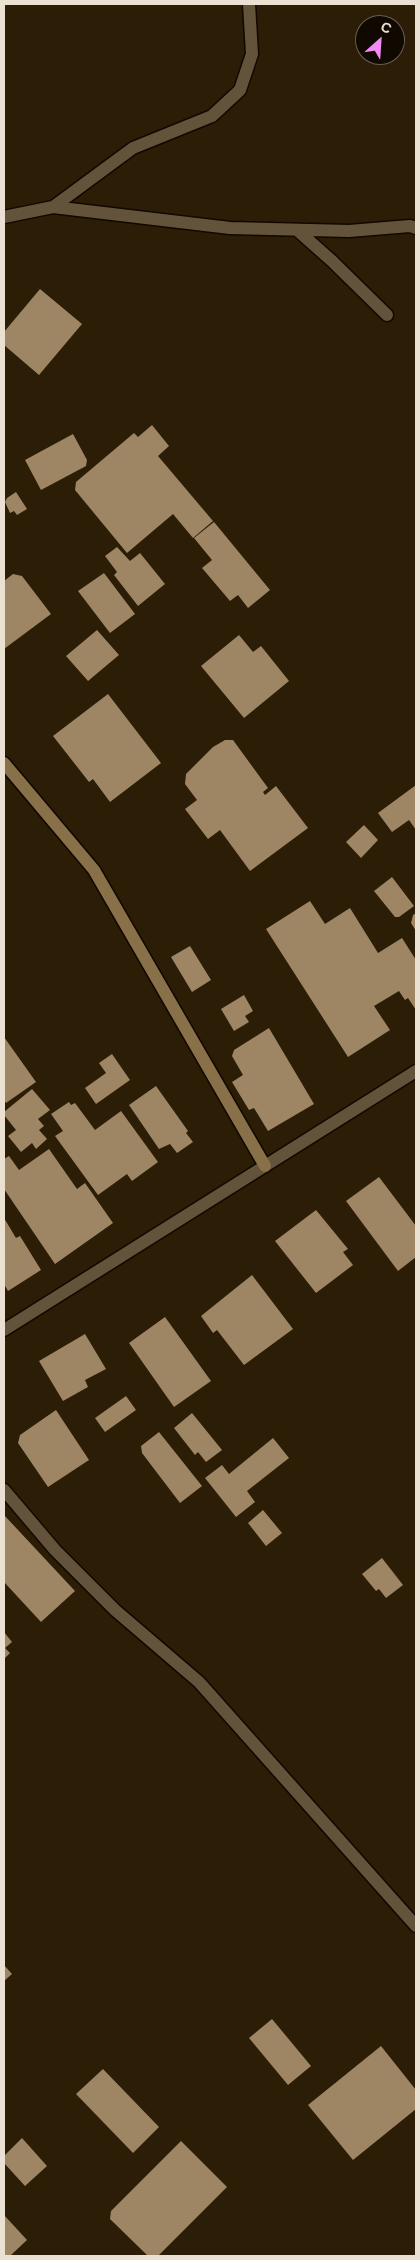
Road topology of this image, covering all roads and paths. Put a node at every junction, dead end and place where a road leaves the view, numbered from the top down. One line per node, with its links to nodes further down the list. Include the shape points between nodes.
1 (249, 4): 2 (street, via 252,54 240,90 212,116 133,148)
2 (53, 207): 3 (street); 5 (street, via 230,228)
3 (4, 217)
4 (416, 228): 5 (street)
5 (297, 230): 6 (street)
6 (386, 315)
7 (4, 763): 9 (street, via 94,870)
8 (416, 1071): 9 (street)
9 (265, 1166): 10 (street)
10 (4, 1330)
11 (4, 1490): 12 (street, via 55,1550 115,1610 199,1682)
12 (416, 1926)

